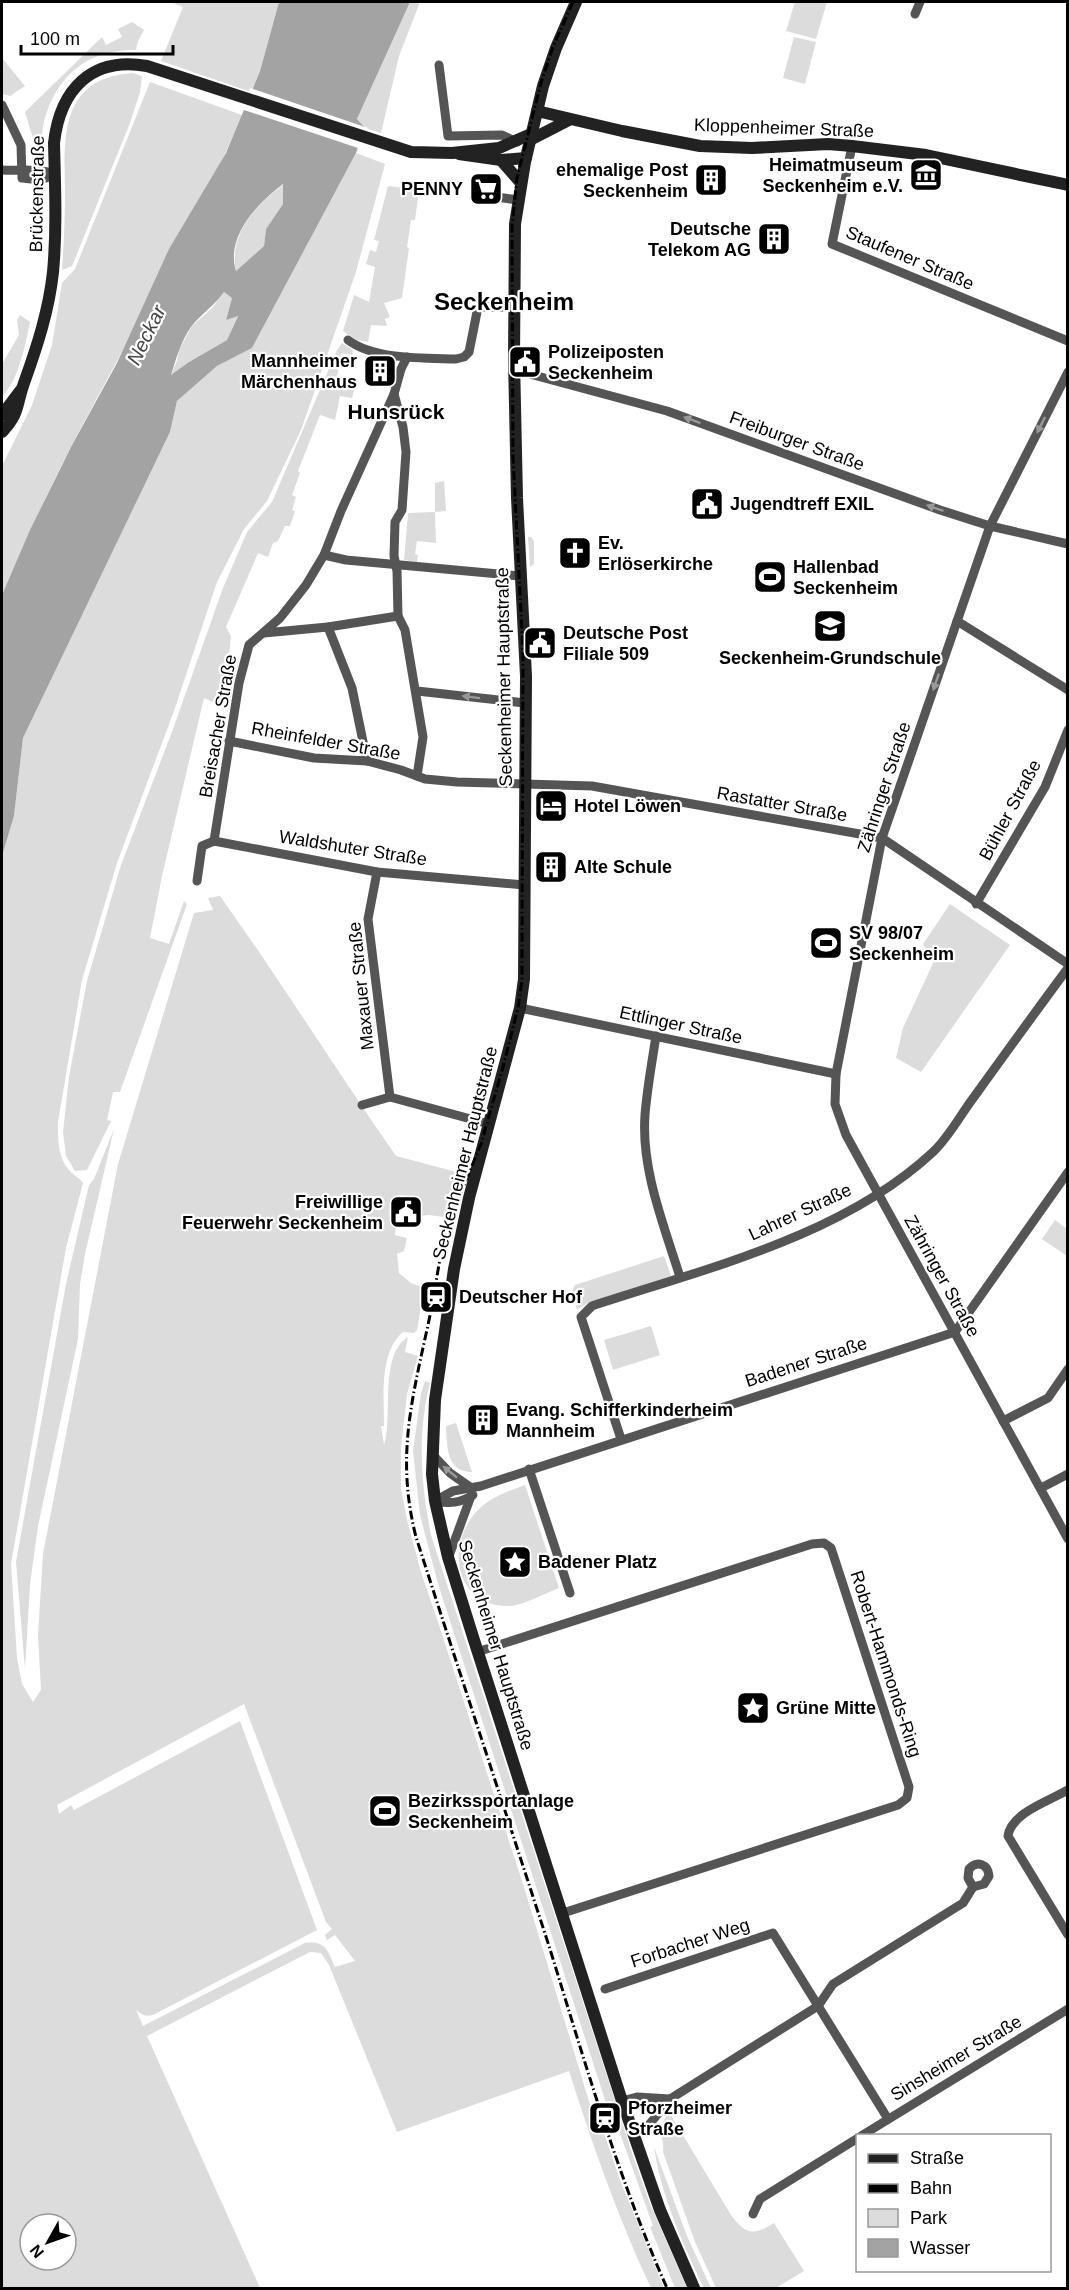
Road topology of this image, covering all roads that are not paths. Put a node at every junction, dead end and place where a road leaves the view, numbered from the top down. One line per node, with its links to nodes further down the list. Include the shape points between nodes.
1 (576, 2): 6 (main road, Seckenheimer Hauptstraße, via 556,48)
2 (920, 2): 3 (street)
3 (915, 14)
4 (439, 65): 8 (street, via 448,136)
5 (2, 105): 16 (street, via 21,145)
6 (537, 111): 7 (main road, Kloppenheimer Straße); 9 (main road, Seckenheimer Hauptstraße)
7 (570, 120): 9 (main road); 11 (main road, Kloppenheimer Straße, via 700,146)
8 (490, 134): 10 (street); 12 (street)
9 (531, 137): 10 (main road); 13 (main road, Seckenheimer Hauptstraße)
10 (517, 142): 12 (main road)
11 (852, 146): 18 (main road, Kloppenheimer Straße, via 926,155); 23 (street, Staufener Straße, via 832,244)
12 (500, 154): 13 (main road); 15 (main road, Brückenstraße, via 477,158 402,150 130,63 114,64 90,74 76,86 57,123); 17 (main road)
13 (525, 163): 17 (main road, Seckenheimer Hauptstraße)
14 (2, 170): 16 (street)
15 (55, 174): 16 (street, via 41,180); 27 (main road, Brückenstraße, via 53,272 42,329)
16 (22, 175)
17 (521, 183): 20 (main road, Seckenheimer Hauptstraße)
18 (1068, 185)
19 (489, 196): 20 (street)
20 (518, 200): 21 (main road, Seckenheimer Hauptstraße)
21 (514, 307): 24 (street, via 478,308 473,341 464,357); 26 (main road, Seckenheimer Hauptstraße)
22 (348, 340): 24 (street, via 358,348)
23 (1068, 341)
24 (407, 357): 28 (street, Breisacher Straße)
25 (1068, 372): 31 (street, Zähringer Straße, one-way to 31)
26 (514, 373): 31 (street, Freiburger Straße, one-way to 26, via 667,411); 35 (main road, Seckenheimer Hauptstraße)
27 (23, 387): 29 (main road, Brückenstraße); 30 (main road, Brückenstraße, via 19,407)
28 (394, 394): 33 (street, Breisacher Straße, via 340,510); 34 (street, via 404,427 406,452 402,510 396,522)
29 (2, 415)
30 (2, 432)
31 (990, 526): 32 (street, Freiburger Straße); 37 (street, Zähringer Straße)
32 (1068, 544)
33 (324, 555): 34 (street); 39 (street, Breisacher Straße, via 306,585)
34 (396, 564): 35 (street); 36 (street)
35 (520, 576): 42 (main road, Seckenheimer Hauptstraße)
36 (398, 616): 38 (street); 41 (street, via 405,630)
37 (957, 621): 40 (street); 48 (street, Zähringer Straße, one-way to 48)
38 (328, 627): 39 (street); 45 (street, via 352,688)
39 (264, 633): 44 (street, Breisacher Straße, via 249,645)
40 (1068, 690)
41 (417, 691): 42 (street, one-way to 41); 46 (street, via 423,737)
42 (525, 703): 47 (main road, Seckenheimer Hauptstraße)
43 (1068, 730): 53 (street, Bühler Straße, via 1045,787)
44 (229, 741): 45 (street, Rheinfelder Straße, via 314,758); 49 (street, Breisacher Straße)
45 (367, 761): 46 (street, Rheinfelder Straße)
46 (417, 776): 47 (street, Rheinfelder Straße, via 457,782)
47 (525, 784): 48 (street, Rastatter Straße, via 592,786); 52 (main road, Seckenheimer Hauptstraße)
48 (882, 838): 53 (street, Rastatter Straße); 57 (street, Zähringer Straße)
49 (214, 842): 50 (street, Waldshuter Straße); 51 (street, Breisacher Straße, via 202,846)
50 (377, 872): 52 (street, Waldshuter Straße); 58 (street, Maxauer Straße, via 368,919)
51 (197, 881)
52 (524, 885): 55 (main road, Seckenheimer Hauptstraße, via 524,979)
53 (976, 904): 54 (street, Rastatter Straße)
54 (1068, 966): 62 (street, Lahrer Straße, via 935,1150)
55 (520, 1008): 56 (street, Ettlinger Straße); 60 (main road, Seckenheimer Hauptstraße)
56 (656, 1036): 57 (street, Ettlinger Straße); 63 (street, via 645,1116 646,1145 654,1194)
57 (836, 1074): 62 (street, Zähringer Straße, via 835,1104 846,1135)
58 (390, 1097): 59 (street); 60 (street)
59 (362, 1105)
60 (489, 1124): 68 (main road, Seckenheimer Hauptstraße, via 448,1303 435,1400)
61 (1068, 1172): 64 (street)
62 (878, 1193): 63 (street, Lahrer Straße, via 827,1222); 64 (street, Zähringer Straße)
63 (680, 1277): 67 (street, Lahrer Straße, via 592,1306 581,1317)
64 (955, 1332): 66 (street, Zähringer Straße); 67 (street, Badener Straße)
65 (1068, 1369): 66 (street, via 1048,1398)
66 (1003, 1421): 71 (street, Zähringer Straße)
67 (621, 1439): 69 (street, Badener Straße)
68 (433, 1455): 72 (street, one-way to 68); 73 (main road, Seckenheimer Hauptstraße)
69 (529, 1469): 72 (street, Badener Straße); 76 (street)
70 (1068, 1474): 71 (street)
71 (1041, 1488): 74 (street, Zähringer Straße)
72 (471, 1491): 73 (street, Badener Straße, via 450,1504); 75 (street, Badener Straße)
73 (435, 1501): 75 (main road, Seckenheimer Hauptstraße)
74 (1068, 1539)
75 (448, 1557): 77 (main road, Seckenheimer Hauptstraße)
76 (570, 1593)
77 (477, 1652): 80 (main road, Seckenheimer Hauptstraße); 80 (street, Robert-Hammonds-Ring, via 812,1544 824,1543 831,1548 850,1604 909,1787 907,1798 898,1805)
78 (1068, 1790): 81 (street, via 1017,1820 1008,1836)
79 (973, 1887): 83 (street, via 963,1903 833,1984)
80 (562, 1913): 86 (main road, Seckenheimer Hauptstraße)
81 (1068, 1935)
82 (605, 1989): 83 (street, Forbacher Weg, via 773,1934)
83 (819, 2006): 85 (street); 87 (street)
84 (1068, 2009): 87 (street, Sinsheimer Straße)
85 (670, 2098): 86 (street, via 637,2097); 88 (street, via 648,2126)
86 (622, 2101): 88 (main road, Seckenheimer Hauptstraße)
87 (888, 2119): 89 (street, Sinsheimer Straße)
88 (632, 2132): 92 (main road, Seckenheimer Hauptstraße)
89 (864, 2134)
90 (856, 2139): 91 (street, Sinsheimer Straße, via 760,2199)
91 (753, 2214)
92 (694, 2289)

